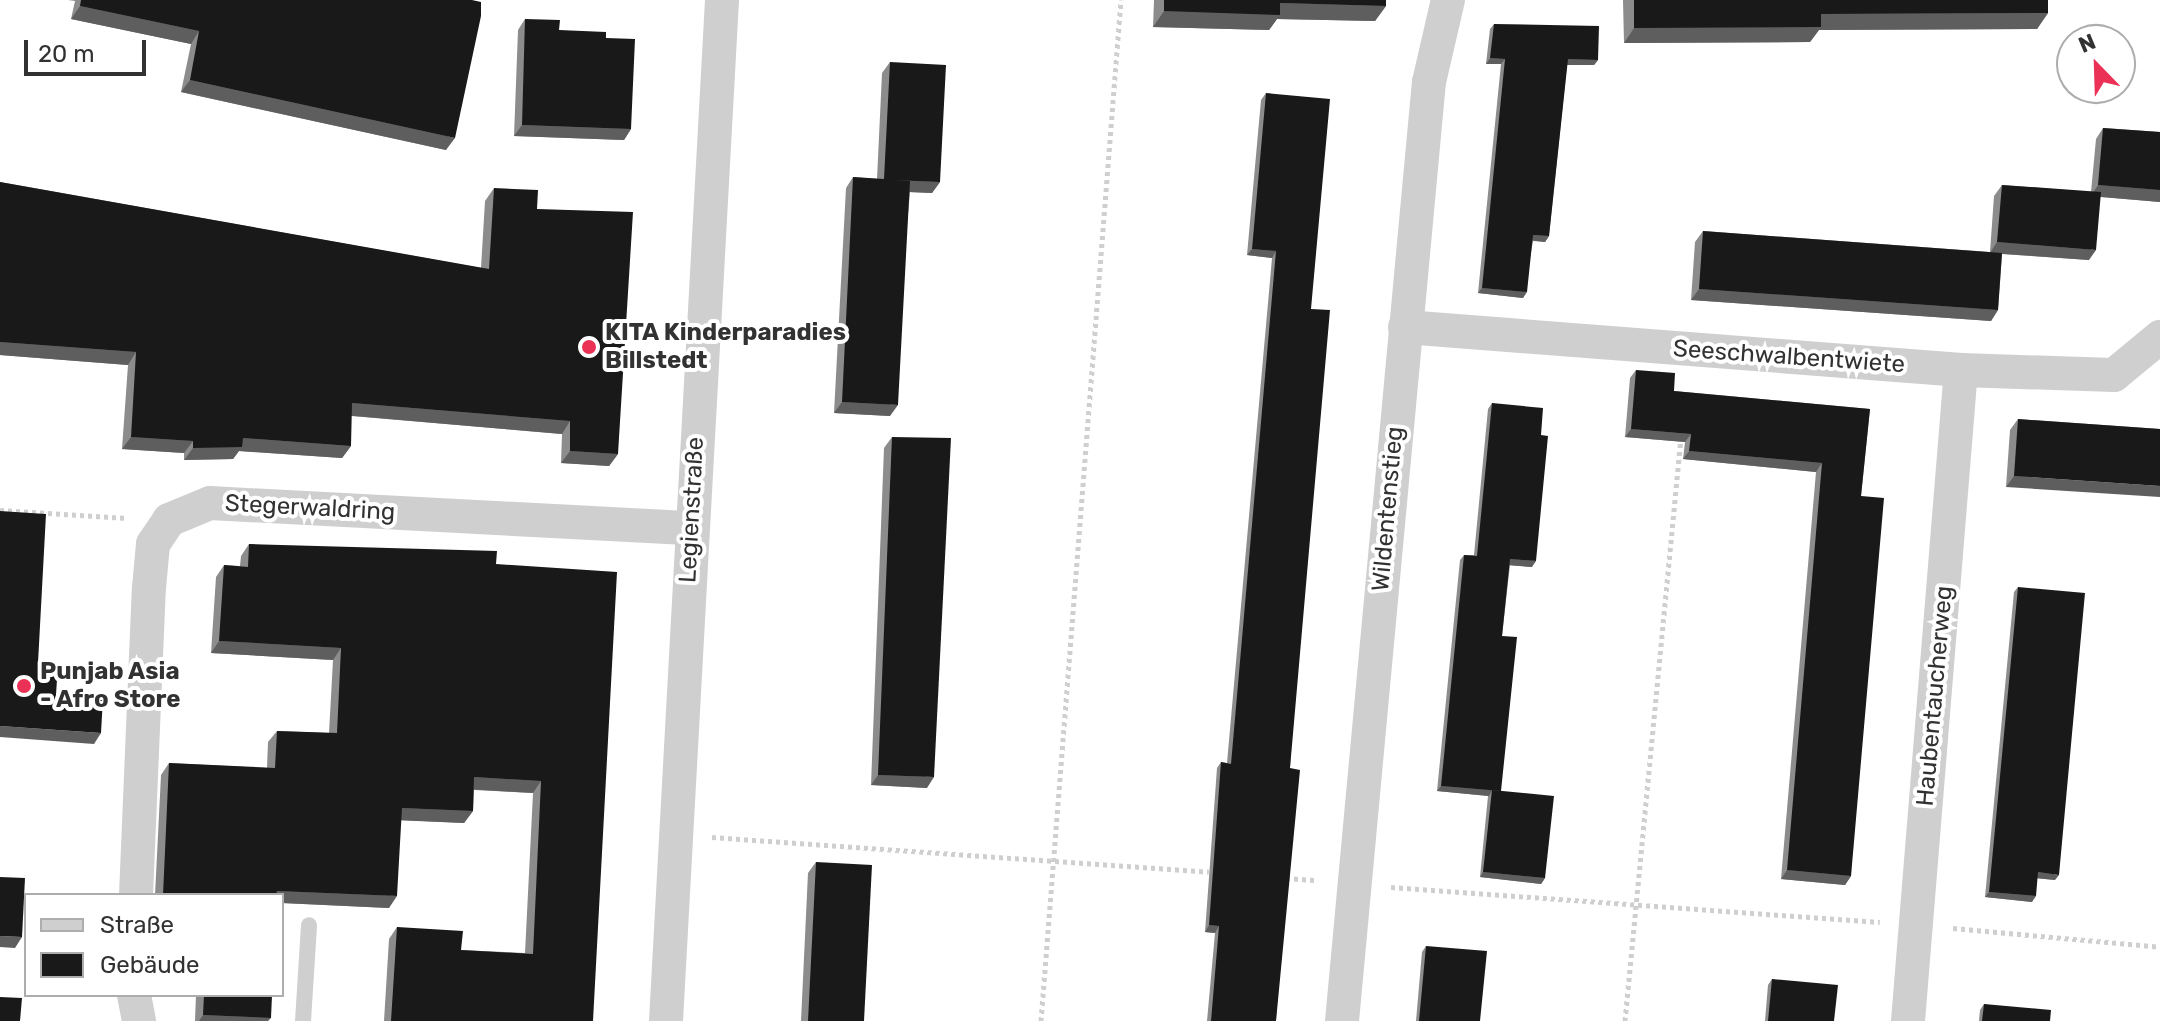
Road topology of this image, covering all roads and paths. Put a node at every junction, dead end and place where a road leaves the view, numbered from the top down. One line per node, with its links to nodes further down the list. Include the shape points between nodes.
1 (1121, 0): 12 (path)
2 (1448, 0): 4 (street, Wildentenstieg, via 1429,82)
3 (718, 1): 10 (street, Legienstraße)
4 (1405, 327): 6 (street, Seeschwalbentwiete); 15 (street, Wildentenstieg)
5 (2160, 337): 6 (street, Seeschwalbentwiete, via 2114,375)
6 (1961, 370): 19 (street, Haubentaucherweg)
7 (1682, 429): 17 (path)
8 (0, 510): 9 (path)
9 (169, 520): 10 (street, Stegerwaldring, via 210,503); 16 (street, via 153,544 149,588)
10 (691, 528): 11 (street, Legienstraße)
11 (675, 835): 12 (path); 24 (street, Legienstraße)
12 (1056, 861): 13 (path); 25 (path)
13 (1209, 872)
14 (1286, 878): 15 (path)
15 (1355, 884): 17 (path); 26 (street, Wildentenstieg)
16 (136, 893)
17 (1636, 905): 19 (path); 27 (path)
18 (309, 925): 23 (lane)
19 (1917, 925): 20 (path); 28 (street, Haubentaucherweg)
20 (2160, 947)
21 (134, 997): 22 (street)
22 (139, 1021)
23 (303, 1021)
24 (666, 1021)
25 (1041, 1021)
26 (1342, 1021)
27 (1625, 1021)
28 (1908, 1021)

